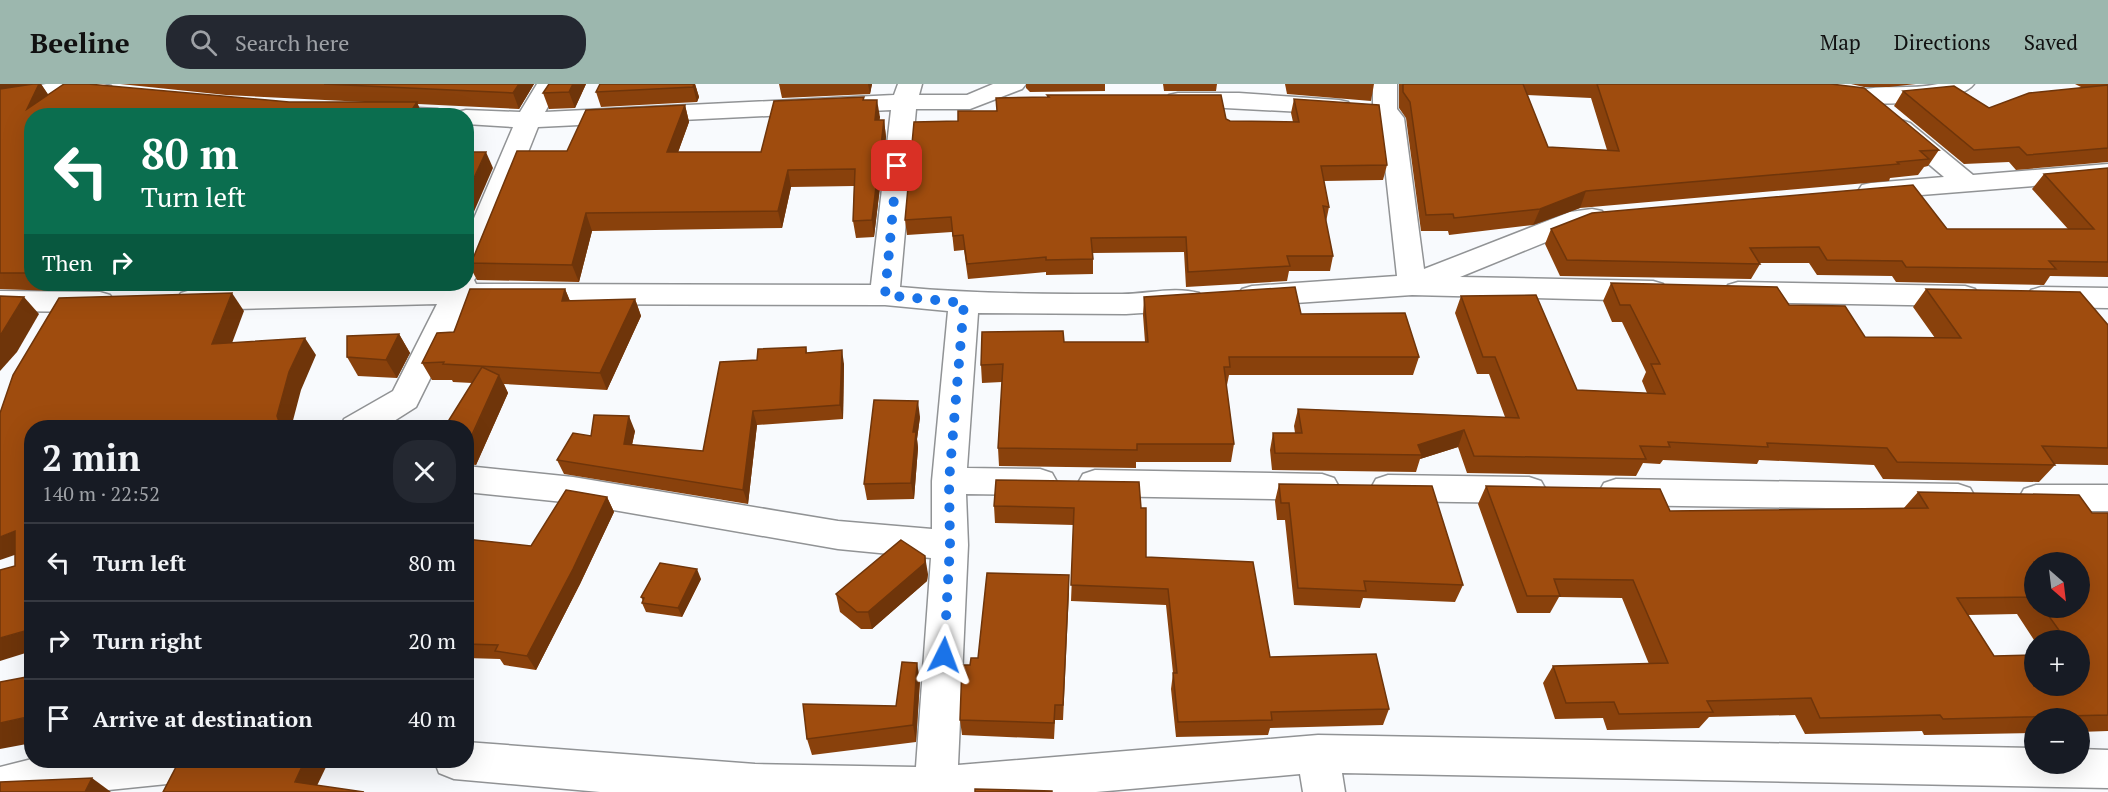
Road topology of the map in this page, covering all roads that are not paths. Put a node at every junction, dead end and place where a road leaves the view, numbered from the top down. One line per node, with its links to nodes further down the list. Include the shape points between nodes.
1 (549, 84): 14 (street)
2 (1277, 84): 11 (street)
3 (1385, 84): 12 (street)
4 (1962, 84): 16 (street, via 1922,95 1854,94)
5 (67, 86): 6 (street); 9 (street)
6 (123, 93)
7 (907, 93): 8 (street, via 970,102); 14 (street); 27 (street)
8 (1021, 93)
9 (0, 99)
10 (1157, 100): 11 (street)
11 (1239, 100): 12 (street)
12 (1385, 111): 21 (street, via 1392,118)
13 (474, 117): 14 (street)
14 (528, 120): 19 (street)
15 (2108, 172): 16 (street)
16 (1967, 183): 17 (street)
17 (1850, 193)
18 (1615, 215): 21 (street, via 1580,218)
19 (474, 254)
20 (474, 284): 27 (street)
21 (1412, 285): 24 (street); 32 (street, via 1126,304)
22 (337, 291): 30 (street)
23 (459, 291): 34 (street, via 405,399)
24 (1678, 291)
25 (1713, 292): 28 (street)
26 (71, 293): 29 (street); 31 (street); 33 (street)
27 (885, 295): 32 (street)
28 (2108, 298)
29 (0, 301)
30 (159, 301)
31 (123, 302)
32 (964, 303): 36 (street)
33 (46, 332)
34 (370, 420)
35 (474, 480): 40 (street, via 573,490 838,535)
36 (949, 481): 37 (street); 40 (street)
37 (1554, 491)
38 (1590, 491): 39 (street)
39 (2108, 498)
40 (950, 545): 45 (street)
41 (474, 762): 45 (street, via 683,779 874,789)
42 (136, 768): 46 (street, via 35,778)
43 (2108, 769): 44 (street)
44 (1321, 773): 45 (street)
45 (936, 786)
46 (0, 787)

